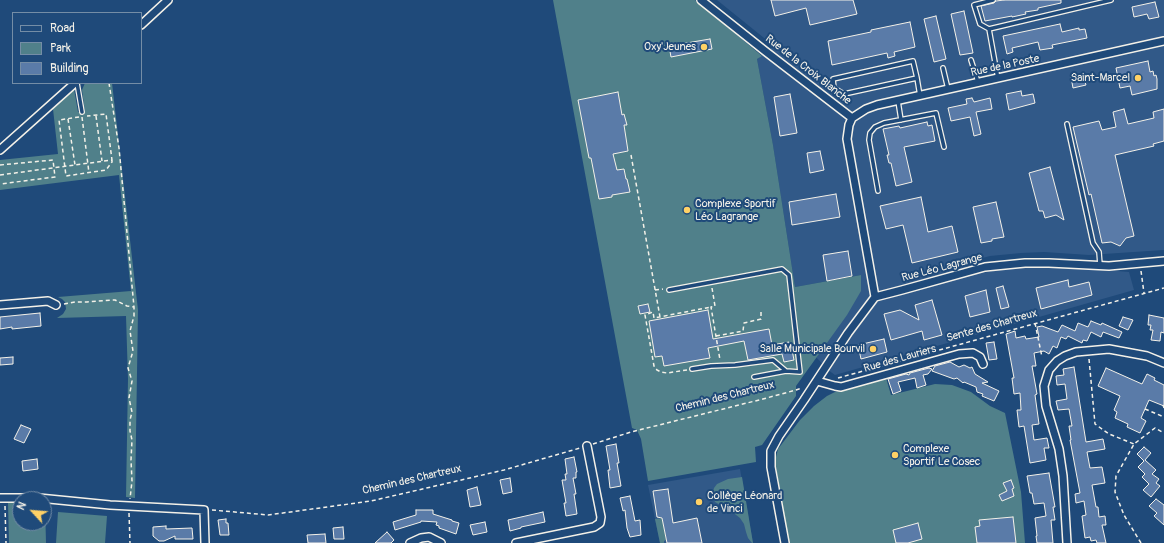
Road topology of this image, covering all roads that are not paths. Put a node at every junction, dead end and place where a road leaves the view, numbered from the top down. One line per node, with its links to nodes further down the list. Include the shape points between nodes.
1 (168, 0): 5 (street)
2 (701, 0): 19 (street, Rue de la Croix Blanche)
3 (993, 0): 6 (lane, via 974,5 980,24)
4 (1111, 0): 6 (lane)
5 (142, 23)
6 (988, 29): 11 (lane)
7 (1164, 42): 11 (street, Rue de la Poste)
8 (971, 60): 12 (lane)
9 (943, 68): 15 (lane)
10 (917, 78): 10 (lane, via 912,61 833,79 834,88 844,94); 16 (lane)
11 (998, 79): 12 (street, Rue de la Poste)
12 (978, 83): 15 (street, Rue de la Poste)
13 (75, 84): 23 (street)
14 (76, 84): 18 (lane)
15 (949, 90): 16 (street, Rue de la Poste)
16 (920, 96): 17 (street, Rue de la Poste)
17 (898, 101): 19 (street, Rue de la Poste, via 866,109); 20 (lane)
18 (82, 112)
19 (852, 118): 28 (street, Rue de la Croix Blanche, via 847,139)
20 (901, 120): 22 (lane, via 936,113); 24 (lane, via 884,123 870,133)
21 (1067, 124): 26 (lane)
22 (944, 147)
23 (0, 150)
24 (878, 191)
25 (1164, 260): 26 (street, Rue Léo Lagrange)
26 (1100, 265): 28 (street, Rue Léo Lagrange, via 1025,263 985,267)
27 (669, 290): 34 (lane, via 782,269 789,275 800,372)
28 (874, 297): 36 (street)
29 (0, 305): 30 (street, via 48,301)
30 (56, 305)
31 (1164, 363): 44 (street, via 1147,356 1109,349 1076,352 1057,361 1049,370 1044,386 1046,406 1059,449)
32 (983, 364): 36 (street, Rue des Lauriers, via 980,357 973,353 959,354 841,387)
33 (692, 369): 34 (lane, via 773,360)
34 (786, 371): 35 (lane)
35 (754, 377)
36 (817, 380): 43 (street, via 771,451 771,467)
37 (587, 446): 42 (street, via 600,523 594,527)
38 (3, 500): 39 (street, via 39,498 204,510)
39 (205, 543)
40 (410, 543): 41 (street, via 421,538 429,538)
41 (441, 543)
42 (516, 543)
43 (785, 543)
44 (1067, 543)

